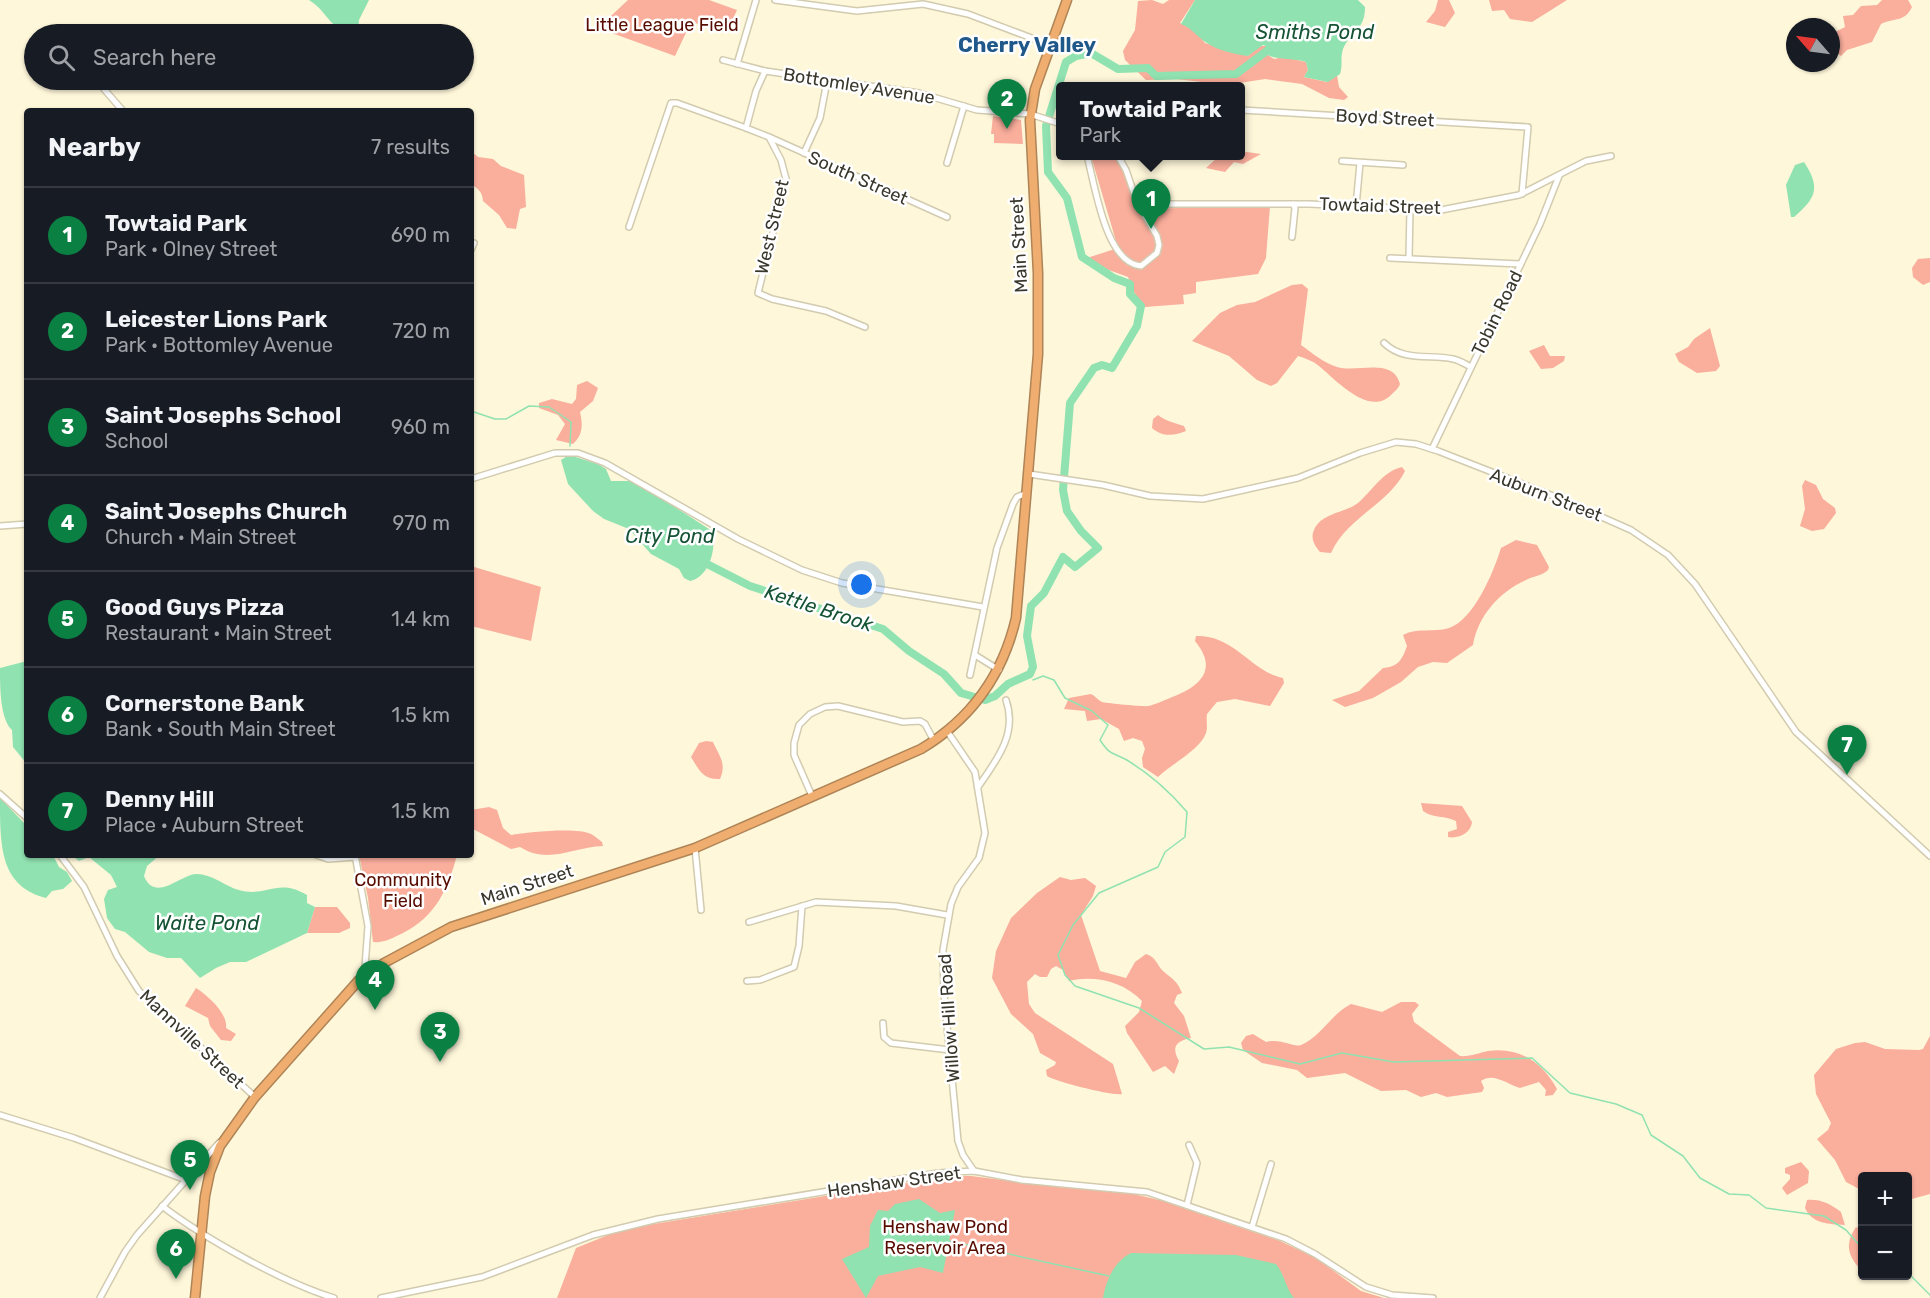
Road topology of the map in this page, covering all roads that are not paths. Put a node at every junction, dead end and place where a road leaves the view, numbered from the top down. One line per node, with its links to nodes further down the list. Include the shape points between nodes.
1 (756, 0): 6 (street)
2 (775, 0): 4 (street, via 857,11 928,4 968,14)
3 (1067, 0): 4 (highway, Main Street)
4 (1050, 45): 13 (highway, Main Street)
5 (723, 60): 6 (street, Bottomley Avenue)
6 (737, 64): 7 (street, Bottomley Avenue)
7 (765, 71): 8 (street, Bottomley Avenue); 15 (street)
8 (827, 81): 10 (street, Bottomley Avenue, via 919,93); 17 (street, via 820,118)
9 (105, 90): 11 (street)
10 (964, 106): 13 (street, Bottomley Avenue); 22 (street)
11 (120, 108)
12 (1245, 110): 26 (street, Boyd Street, via 1528,127)
13 (1030, 114): 14 (street, Bottomley Avenue); 41 (highway, Main Street, via 1038,354)
14 (1056, 123)
15 (746, 128): 16 (street); 32 (street, via 671,103)
16 (769, 137): 17 (street, South Street); 37 (street, West Street, via 786,179 758,293 826,310)
17 (804, 153): 31 (street, South Street)
18 (1611, 156): 25 (street, Towtaid Street, via 1586,161)
19 (1088, 160): 27 (street, via 1112,244 1137,266 1153,257 1159,245)
20 (1121, 160): 27 (street)
21 (1342, 161): 23 (street)
22 (947, 163)
23 (1360, 163): 24 (street); 29 (street)
24 (1403, 165)
25 (1559, 176): 26 (street, Towtaid Street); 36 (street, Tobin Road)
26 (1522, 194): 30 (street, Towtaid Street, via 1450,209)
27 (1139, 204): 28 (street, Towtaid Street)
28 (1293, 204): 29 (street, Towtaid Street); 33 (street)
29 (1356, 206): 30 (street, Towtaid Street)
30 (1410, 209): 35 (street)
31 (947, 217)
32 (629, 227)
33 (1292, 237)
34 (1390, 258): 35 (street)
35 (1409, 258): 36 (street)
36 (1521, 264): 39 (street, Tobin Road)
37 (865, 327)
38 (1384, 343): 39 (street, via 1392,351 1422,358 1455,359)
39 (1471, 367): 40 (street, Tobin Road)
40 (1431, 449): 41 (street, Auburn Street, via 1396,442 1298,478 1203,499 1150,496); 62 (street, Auburn Street, via 1605,518 1668,555 1695,584 1796,732)
41 (1029, 474): 43 (highway, Main Street)
42 (474, 478): 48 (street, via 555,453 585,454 802,570 842,583)
43 (1027, 493): 44 (highway, Main Street); 45 (street, via 1017,498)
44 (1026, 504): 45 (street); 50 (highway, Main Street, via 1016,618)
45 (1010, 513): 48 (street)
46 (24, 524): 47 (street)
47 (0, 526)
48 (983, 606): 49 (street)
49 (975, 655): 50 (street); 51 (street)
50 (999, 670): 53 (highway, Main Street)
51 (970, 675)
52 (1006, 700): 56 (street, via 1011,714 1008,733)
53 (947, 731): 54 (highway, Main Street); 55 (street)
54 (934, 741): 59 (highway, Main Street); 59 (street, via 920,720 903,722 838,706 815,711 800,725 794,743 794,755)
55 (973, 767): 56 (street); 57 (street, Willow Hill Road)
56 (988, 773): 57 (street)
57 (978, 787): 67 (street, Willow Hill Road, via 985,832 982,850 958,887)
58 (0, 794): 60 (street)
59 (812, 796): 61 (highway, Main Street)
60 (24, 815)
61 (695, 848): 66 (street); 69 (highway, Main Street, via 452,927)
62 (1930, 856)
63 (62, 858): 73 (street, Mannville Street, via 84,887 117,956 139,991)
64 (356, 858): 69 (street, via 368,926 364,967)
65 (802, 906): 67 (street, via 816,902 887,905); 68 (street); 70 (street, via 794,967)
66 (700, 910)
67 (947, 915): 72 (street, Willow Hill Road, via 942,960)
68 (749, 922)
69 (369, 973): 73 (highway, Main Street, via 329,1012)
70 (747, 981)
71 (883, 1023): 72 (street, via 884,1037 891,1043)
72 (950, 1050): 78 (street, Willow Hill Road, via 958,1141)
73 (255, 1097): 75 (highway, Main Street)
74 (0, 1115): 79 (street)
75 (224, 1138): 79 (street, Main Street); 83 (highway, via 210,1172)
76 (1189, 1145): 80 (street, via 1197,1163)
77 (1270, 1164): 82 (street)
78 (974, 1171): 80 (street, Henshaw Street, via 1022,1180 1139,1191); 87 (street, Henshaw Street, via 938,1173 658,1219 593,1235 482,1277)
79 (186, 1180): 81 (street, Main Street)
80 (1187, 1205): 82 (street, Henshaw Street)
81 (162, 1206): 83 (street); 84 (street, Main Street, via 125,1252)
82 (1252, 1227): 88 (street, Henshaw Street, via 1301,1246 1366,1287 1392,1295)
83 (201, 1232): 85 (highway); 86 (street, via 304,1287)
84 (100, 1298)
85 (195, 1298)
86 (334, 1298)
87 (381, 1298)
88 (1433, 1298)

